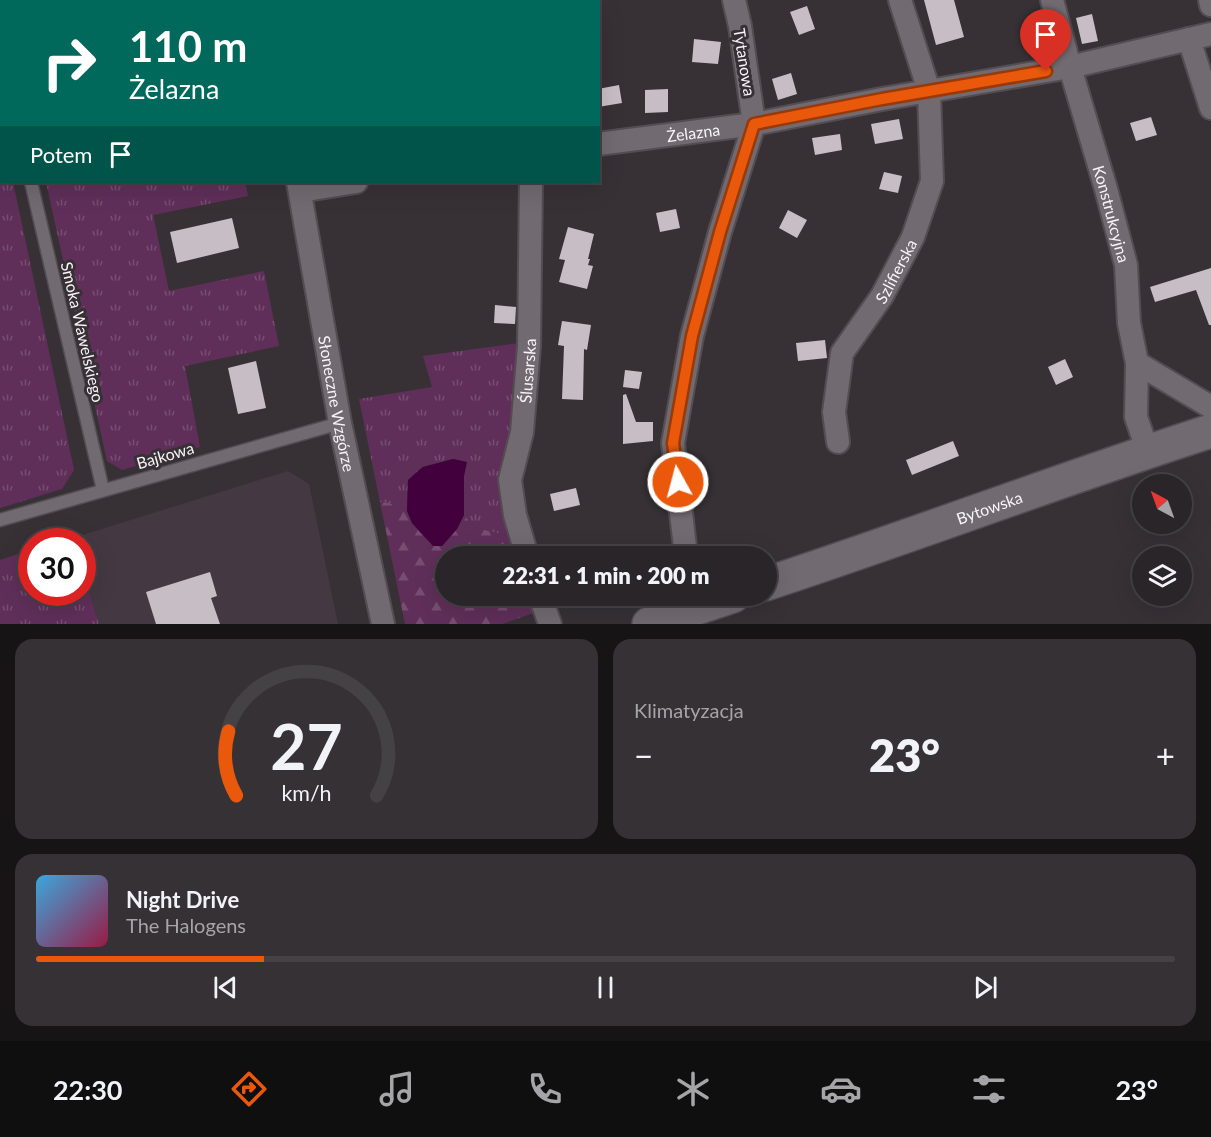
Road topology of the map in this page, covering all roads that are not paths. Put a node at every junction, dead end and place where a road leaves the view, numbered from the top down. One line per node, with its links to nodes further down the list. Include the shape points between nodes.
1 (734, 0): 10 (street, Tytanowa)
2 (900, 0): 8 (street, Szlifierska)
3 (1052, 0): 7 (street, Konstrukcyjna)
4 (1210, 0): 5 (street)
5 (1211, 5)
6 (1200, 36): 7 (street, Żelazna); 9 (street)
7 (1070, 67): 8 (street, Żelazna); 16 (street, Konstrukcyjna, via 1126,265 1129,323)
8 (929, 91): 10 (street, Żelazna); 20 (street, Szlifierska, via 932,181 913,237 882,296 842,353 834,412)
9 (1211, 108)
10 (754, 124): 11 (street, Żelazna); 25 (street, via 692,336 673,443)
11 (600, 144)
12 (31, 183): 22 (lane, Smoka Wawelskiego)
13 (342, 183): 15 (street)
14 (531, 183): 24 (street, Ślusarska, via 529,346 522,432 510,480)
15 (299, 186): 18 (street, Słoneczne Wzgórze)
16 (1137, 363): 17 (street); 21 (street, Konstrukcyjna, via 1136,417)
17 (1211, 407)
18 (340, 423): 22 (lane, Bajkowa); 29 (street, Słoneczne Wzgórze)
19 (1211, 431): 21 (main road, Bytowska)
20 (838, 442)
21 (1148, 452): 26 (main road, Bytowska)
22 (103, 490): 23 (lane, Bajkowa)
23 (0, 520)
24 (524, 546)
25 (685, 546)
26 (777, 580)
27 (544, 606): 30 (street)
28 (696, 606): 31 (main road)
29 (383, 624)
30 (550, 624)
31 (649, 624)

